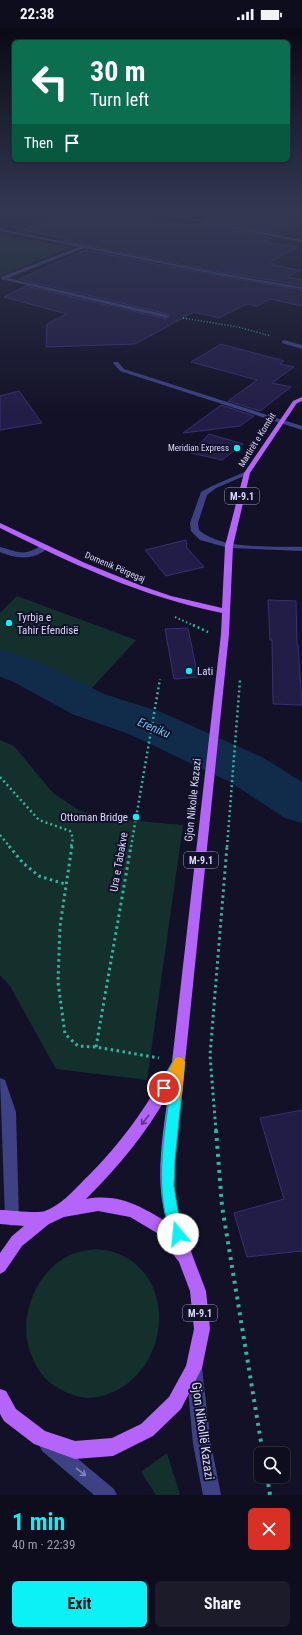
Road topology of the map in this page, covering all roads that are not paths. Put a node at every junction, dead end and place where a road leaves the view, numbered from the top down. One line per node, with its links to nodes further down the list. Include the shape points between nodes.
1 (13, 281): 4 (street)
2 (263, 281): 3 (street)
3 (302, 288)
4 (166, 316)
5 (284, 342): 6 (street)
6 (302, 347)
7 (116, 363): 9 (street, via 122,370)
8 (302, 399): 9 (main road, Martirët e Kombit / M-9.1, via 295,402)
9 (281, 422): 10 (street); 11 (main road, Martirët e Kombit / M-9.1)
10 (302, 428)
11 (247, 473): 13 (main road, Martirët e Kombit / M-9.1); 13 (street, via 204,494 194,523 195,531 203,538)
12 (0, 525): 14 (main road, Domenik Përgegaj)
13 (229, 546): 16 (street); 17 (main road, Martirët e Kombit / M-9.1)
14 (45, 547): 15 (street, via 36,553 22,556); 17 (main road, Domenik Përgegaj, via 152,594)
15 (0, 549)
16 (302, 549)
17 (227, 612): 18 (main road, Gjon Nikolle Kazazi / M-9.1)
18 (179, 1058): 20 (main road, M-9.1, one-way to 20, via 149,1114 125,1146 100,1176); 23 (main road, M-9.1, via 167,1186 171,1211)
19 (0, 1084): 21 (street, via 9,1112)
20 (63, 1210): 22 (main road, M-9.1); 23 (main road, M-9.1, via 98,1204 132,1210 162,1228)
21 (6, 1218): 22 (main road, M-9.1)
22 (44, 1219): 24 (main road, M-9.1, via 17,1240)
23 (185, 1257): 25 (main road, M-9.1, via 198,1291 202,1329)
24 (0, 1266)
25 (194, 1368): 27 (main road, M-9.1, via 175,1403 147,1430 112,1447 75,1450); 29 (street, Gjon Nikollë Kazazi, via 202,1444)
26 (0, 1397): 27 (main road, M-9.1, via 10,1414)
27 (40, 1438): 28 (street, one-way to 28)
28 (108, 1495)
29 (212, 1495)

